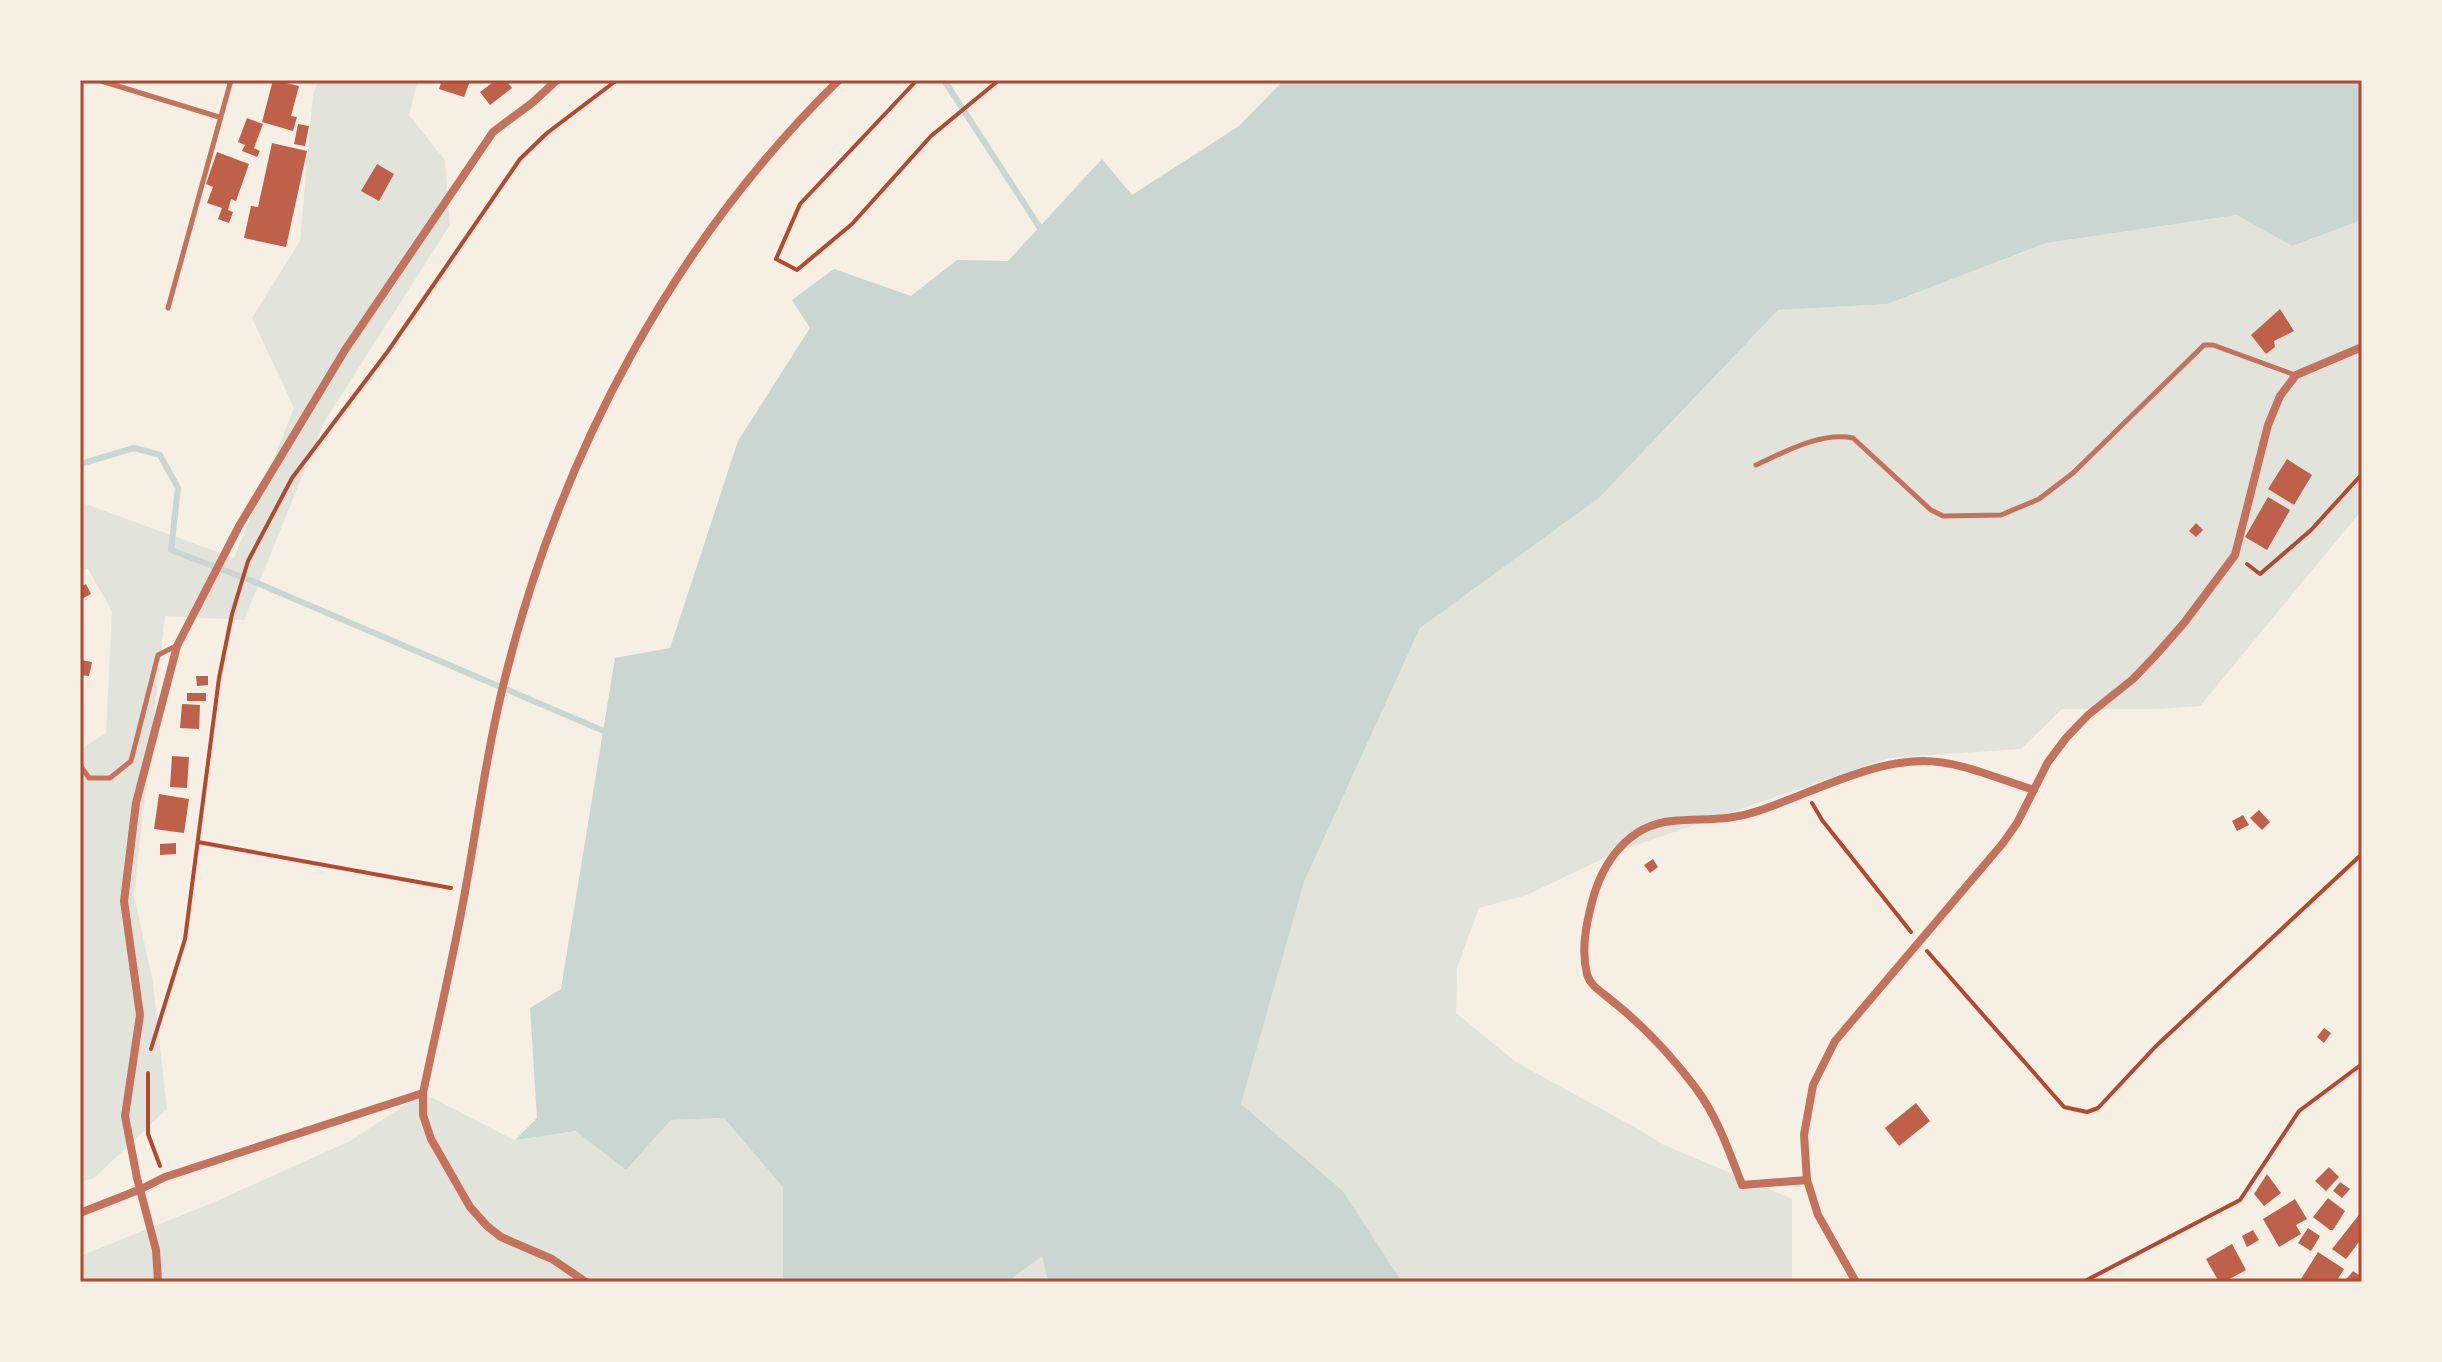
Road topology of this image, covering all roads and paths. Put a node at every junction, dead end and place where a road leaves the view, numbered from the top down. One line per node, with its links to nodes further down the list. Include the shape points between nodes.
1 (98, 80): 8 (lane)
2 (231, 80): 8 (lane)
3 (557, 80): 15 (street, via 493,132 345,350 239,526)
4 (617, 80): 19 (path, via 520,159 388,351 292,478 248,561 232,614)
5 (839, 80): 21 (street, via 743,187 693,255 591,435 538,561 515,639 480,794)
6 (917, 80): 7 (path, via 800,204 776,259 797,270 852,224 931,136)
7 (999, 80)
8 (219, 117): 9 (lane)
9 (168, 308)
10 (2362, 347): 11 (street)
11 (2296, 375): 12 (lane, via 2204,345 2073,473 2039,499 2001,515 1943,516 1931,510 1853,438 1844,436 1791,449); 14 (street, via 2268,425)
12 (1756, 465)
13 (2362, 474): 14 (path, via 2311,530 2260,574)
14 (2235, 555): 17 (street, via 2155,656 2066,738)
15 (177, 646): 16 (lane, via 158,655 131,761 110,778 89,778); 27 (street, via 136,803 124,901 140,1015 125,1116)
16 (80, 765)
17 (2034, 790): 18 (street, via 1941,761 1918,761 1857,773); 22 (street, via 2003,843)
18 (1807, 794): 22 (path); 26 (street, via 1723,821 1668,821 1646,829 1606,862 1584,935 1593,985 1644,1026 1695,1087 1712,1111 1742,1185)
19 (198, 842): 21 (path); 25 (path, via 185,939 148,1059 148,1134)
20 (2362, 854): 22 (path, via 2156,1046 2098,1108 2087,1112 2064,1107)
21 (465, 890): 24 (street)
22 (1918, 941): 26 (street, via 1835,1041 1813,1085 1804,1135)
23 (2362, 1064): 32 (path, via 2299,1111 2240,1200)
24 (423, 1093): 25 (street); 30 (street, via 431,1139 470,1207 501,1237 552,1259)
25 (165, 1177): 27 (street)
26 (1807, 1180): 31 (street, via 1818,1215)
27 (141, 1189): 28 (street); 29 (street)
28 (80, 1213)
29 (158, 1282)
30 (586, 1282)
31 (1856, 1282)
32 (2083, 1282)

